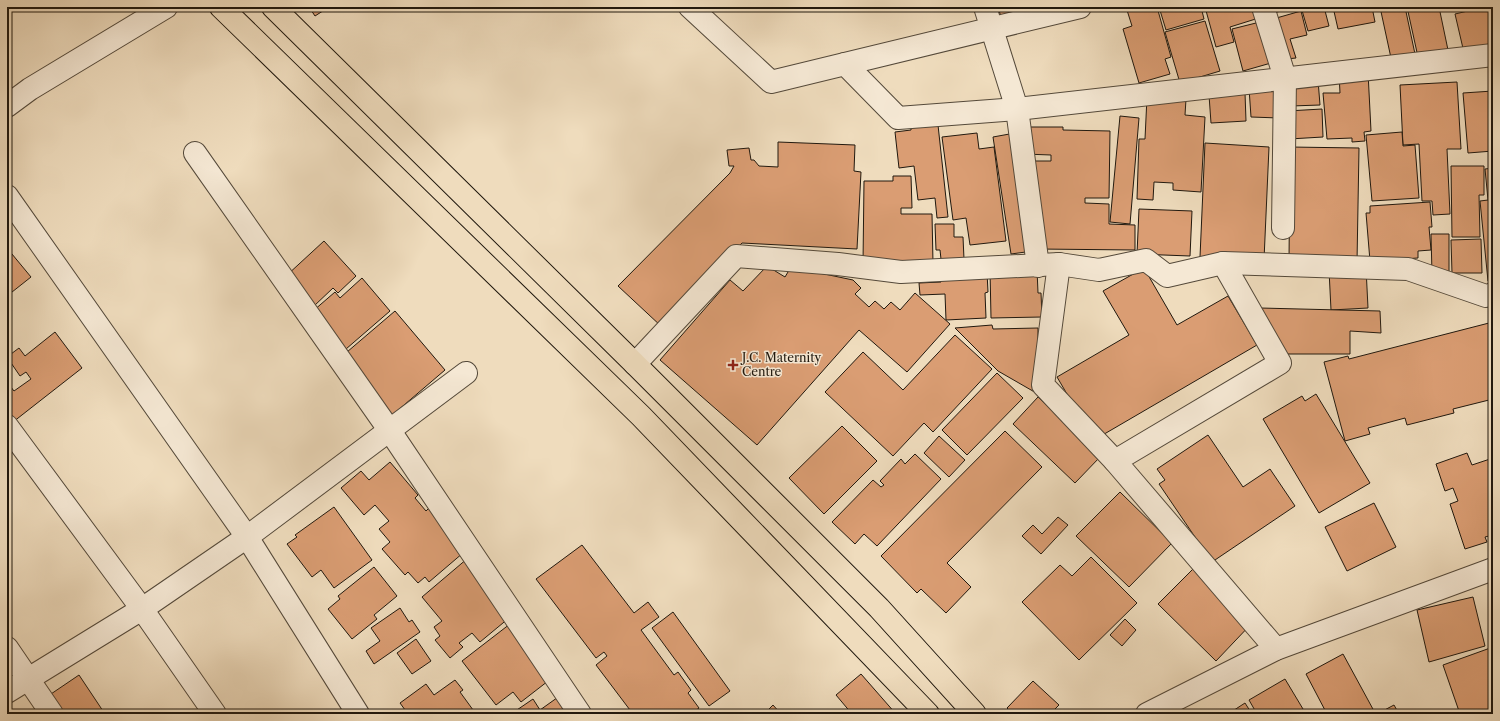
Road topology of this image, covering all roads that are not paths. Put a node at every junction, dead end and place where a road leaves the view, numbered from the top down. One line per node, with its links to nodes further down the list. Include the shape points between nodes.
1 (166, 7): 14 (street)
2 (221, 7): 38 (main road, via 641,416)
3 (272, 7): 22 (main road)
4 (690, 7): 10 (street, via 770,82)
5 (985, 7): 8 (street)
6 (1080, 7): 8 (street)
7 (1263, 7): 12 (street)
8 (992, 28): 10 (street); 15 (street)
9 (1493, 55): 12 (street)
10 (845, 64): 15 (street, via 898,118)
11 (1493, 68): 13 (street)
12 (1285, 78): 15 (street); 18 (street)
13 (1385, 80)
14 (9, 101)
15 (1017, 109): 20 (street)
16 (195, 153): 25 (street)
17 (7, 196): 27 (street)
18 (1283, 228)
19 (1223, 263): 20 (street, via 1167,276 1146,260 1100,270); 21 (street, via 1408,269 1486,296); 26 (street, via 1280,363)
20 (1048, 265): 22 (street, via 901,272 736,256); 26 (street, via 1043,385)
21 (1493, 294)
22 (635, 364): 39 (main road, via 879,608)
23 (466, 373): 25 (street)
24 (7, 426): 29 (street)
25 (390, 431): 27 (street); 37 (street)
26 (1115, 460): 31 (street)
27 (248, 537): 29 (street); 36 (street)
28 (1493, 569): 31 (street)
29 (142, 609): 32 (street); 35 (street)
30 (7, 648): 32 (street)
31 (1276, 649): 40 (street)
32 (29, 680): 33 (street); 34 (street)
33 (7, 692)
34 (52, 714)
35 (215, 714)
36 (358, 714)
37 (580, 714)
38 (928, 714)
39 (975, 714)
40 (1147, 714)

